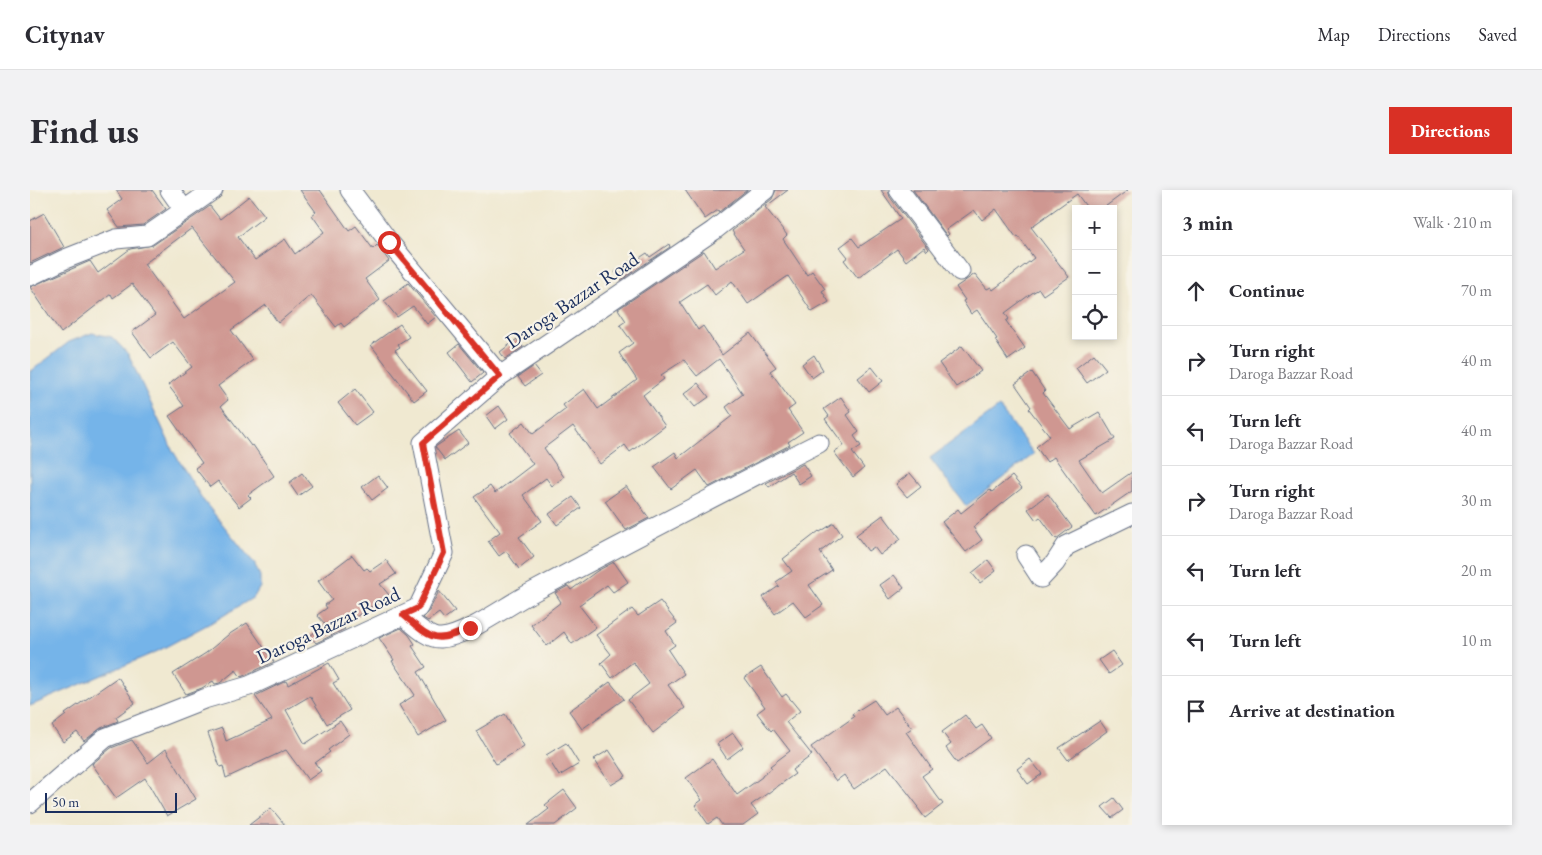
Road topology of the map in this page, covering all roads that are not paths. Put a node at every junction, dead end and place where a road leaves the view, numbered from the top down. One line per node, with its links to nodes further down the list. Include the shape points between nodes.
1 (170, 190): 6 (street)
2 (214, 190): 6 (street)
3 (350, 190): 9 (street)
4 (765, 190): 9 (street, Daroga Bazzar Road, via 713,232)
5 (899, 190): 7 (street)
6 (184, 210): 8 (street, via 147,236 116,239)
7 (960, 271)
8 (30, 276)
9 (500, 376): 13 (street, Daroga Bazzar Road, via 423,443 444,553 418,608)
10 (819, 443): 13 (street, via 451,637 438,639)
11 (1132, 514): 12 (street, via 1066,546 1041,578)
12 (1026, 555)
13 (403, 615): 14 (street, Daroga Bazzar Road, via 249,686 204,699 105,738)
14 (30, 803)

